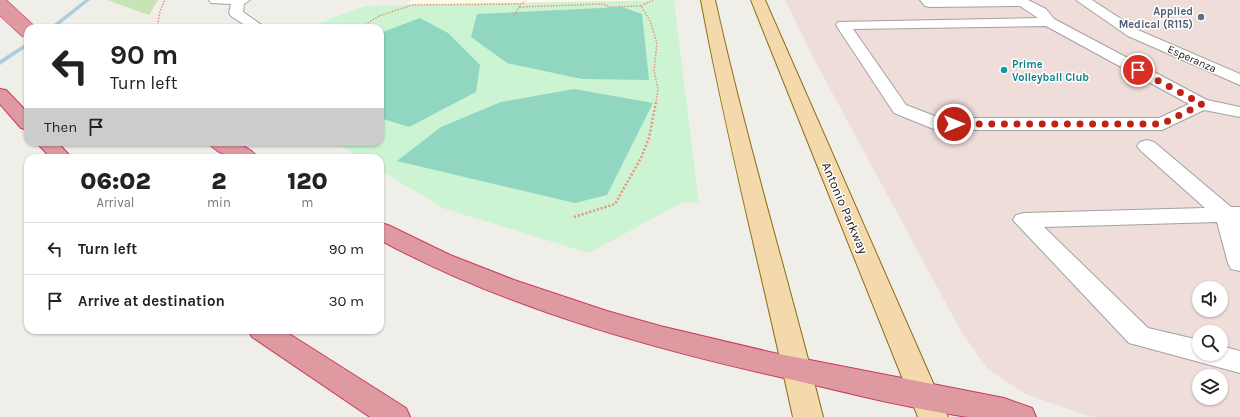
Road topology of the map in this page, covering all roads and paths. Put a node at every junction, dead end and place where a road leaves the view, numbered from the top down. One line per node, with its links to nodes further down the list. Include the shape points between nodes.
1 (165, 0): 14 (path)
2 (230, 0): 15 (street, via 236,13)
3 (654, 0): 11 (path)
4 (708, 0): 36 (main road)
5 (758, 0): 37 (main road, Antonio Parkway)
6 (927, 0): 13 (street, via 930,3 1022,2 1041,12)
7 (1083, 0): 18 (street, Esperanza, via 1133,33)
8 (525, 2): 10 (path)
9 (0, 5): 17 (highway, bridge)
10 (521, 5): 11 (path); 12 (path); 16 (path, via 412,5 379,16)
11 (641, 6): 29 (path, via 650,21 657,43 654,70 658,100 649,138 615,204)
12 (514, 15)
13 (1049, 22): 20 (street); 20 (street, via 843,25 900,109 938,124 1162,124)
14 (158, 24)
15 (253, 24)
16 (366, 24)
17 (24, 27)
18 (1240, 80)
19 (0, 94): 22 (highway)
20 (1202, 104): 21 (street)
21 (1240, 112)
22 (24, 120)
23 (50, 146): 26 (highway)
24 (226, 146): 27 (highway)
25 (1146, 146): 28 (street)
26 (58, 154)
27 (240, 154)
28 (1233, 215): 31 (street); 33 (street, via 1024,220 1139,336)
29 (574, 217)
30 (384, 232): 36 (highway, via 482,279 601,320 700,348)
31 (1240, 263)
32 (268, 334): 38 (highway)
33 (1192, 349)
34 (1228, 359): 35 (street)
35 (1240, 362)
36 (797, 371): 37 (highway); 39 (main road)
37 (928, 406): 40 (highway, via 1004,411)
38 (395, 417)
39 (808, 417)
40 (1021, 417)

